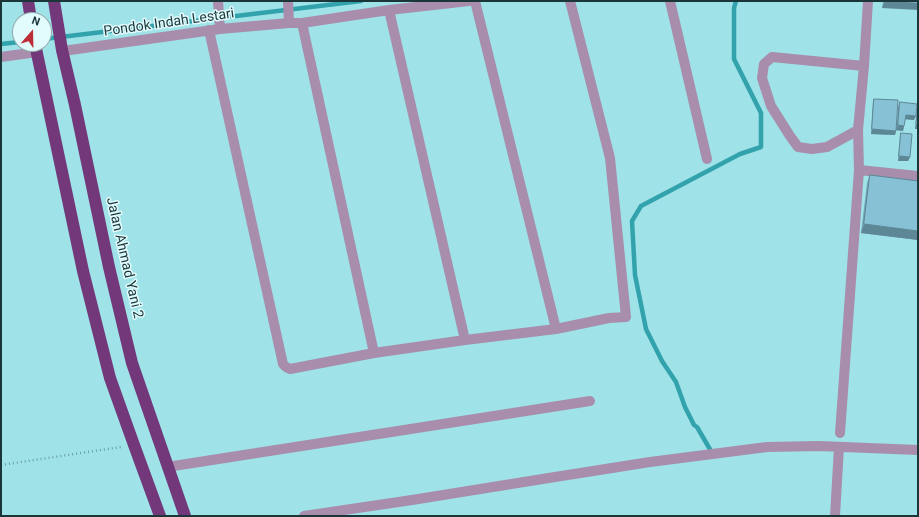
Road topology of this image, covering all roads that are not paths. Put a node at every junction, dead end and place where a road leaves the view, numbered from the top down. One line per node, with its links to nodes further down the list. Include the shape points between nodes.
1 (28, 1): 11 (highway)
2 (54, 1): 16 (highway, Jalan Ahmad Yani 2)
3 (218, 1): 14 (street)
4 (288, 1): 12 (street)
5 (469, 1): 10 (street, Pondok Indah Lestari)
6 (475, 1): 25 (street)
7 (570, 1): 25 (street, via 610,158 626,317)
8 (670, 1): 22 (street)
9 (868, 1): 20 (street)
10 (389, 10): 13 (street, Pondok Indah Lestari); 26 (street)
11 (30, 12)
12 (289, 22): 13 (street, Pondok Indah Lestari); 14 (street, Pondok Indah Lestari)
13 (302, 23): 27 (street)
14 (220, 29): 15 (street, Pondok Indah Lestari)
15 (209, 30): 16 (street, Pondok Indah Lestari); 27 (street, via 283,364 290,369)
16 (62, 51): 32 (highway, Jalan Ahmad Yani 2, via 132,363)
17 (23, 52): 19 (street)
18 (37, 52): 33 (highway, via 110,378)
19 (1, 57)
20 (864, 66): 21 (street); 21 (street, via 772,57 764,64 762,78 771,106 798,147 827,147)
21 (858, 130): 23 (street)
22 (707, 159)
23 (859, 170): 24 (street); 29 (street)
24 (918, 176)
25 (556, 329): 26 (street)
26 (465, 340): 27 (street)
27 (374, 352)
28 (590, 401): 32 (street)
29 (840, 433)
30 (839, 447): 31 (street); 35 (street, via 767,447 650,462); 36 (street)
31 (918, 450)
32 (167, 467): 34 (highway, Jalan Ahmad Yani 2)
33 (160, 516)
34 (185, 516)
35 (304, 516)
36 (835, 516)

